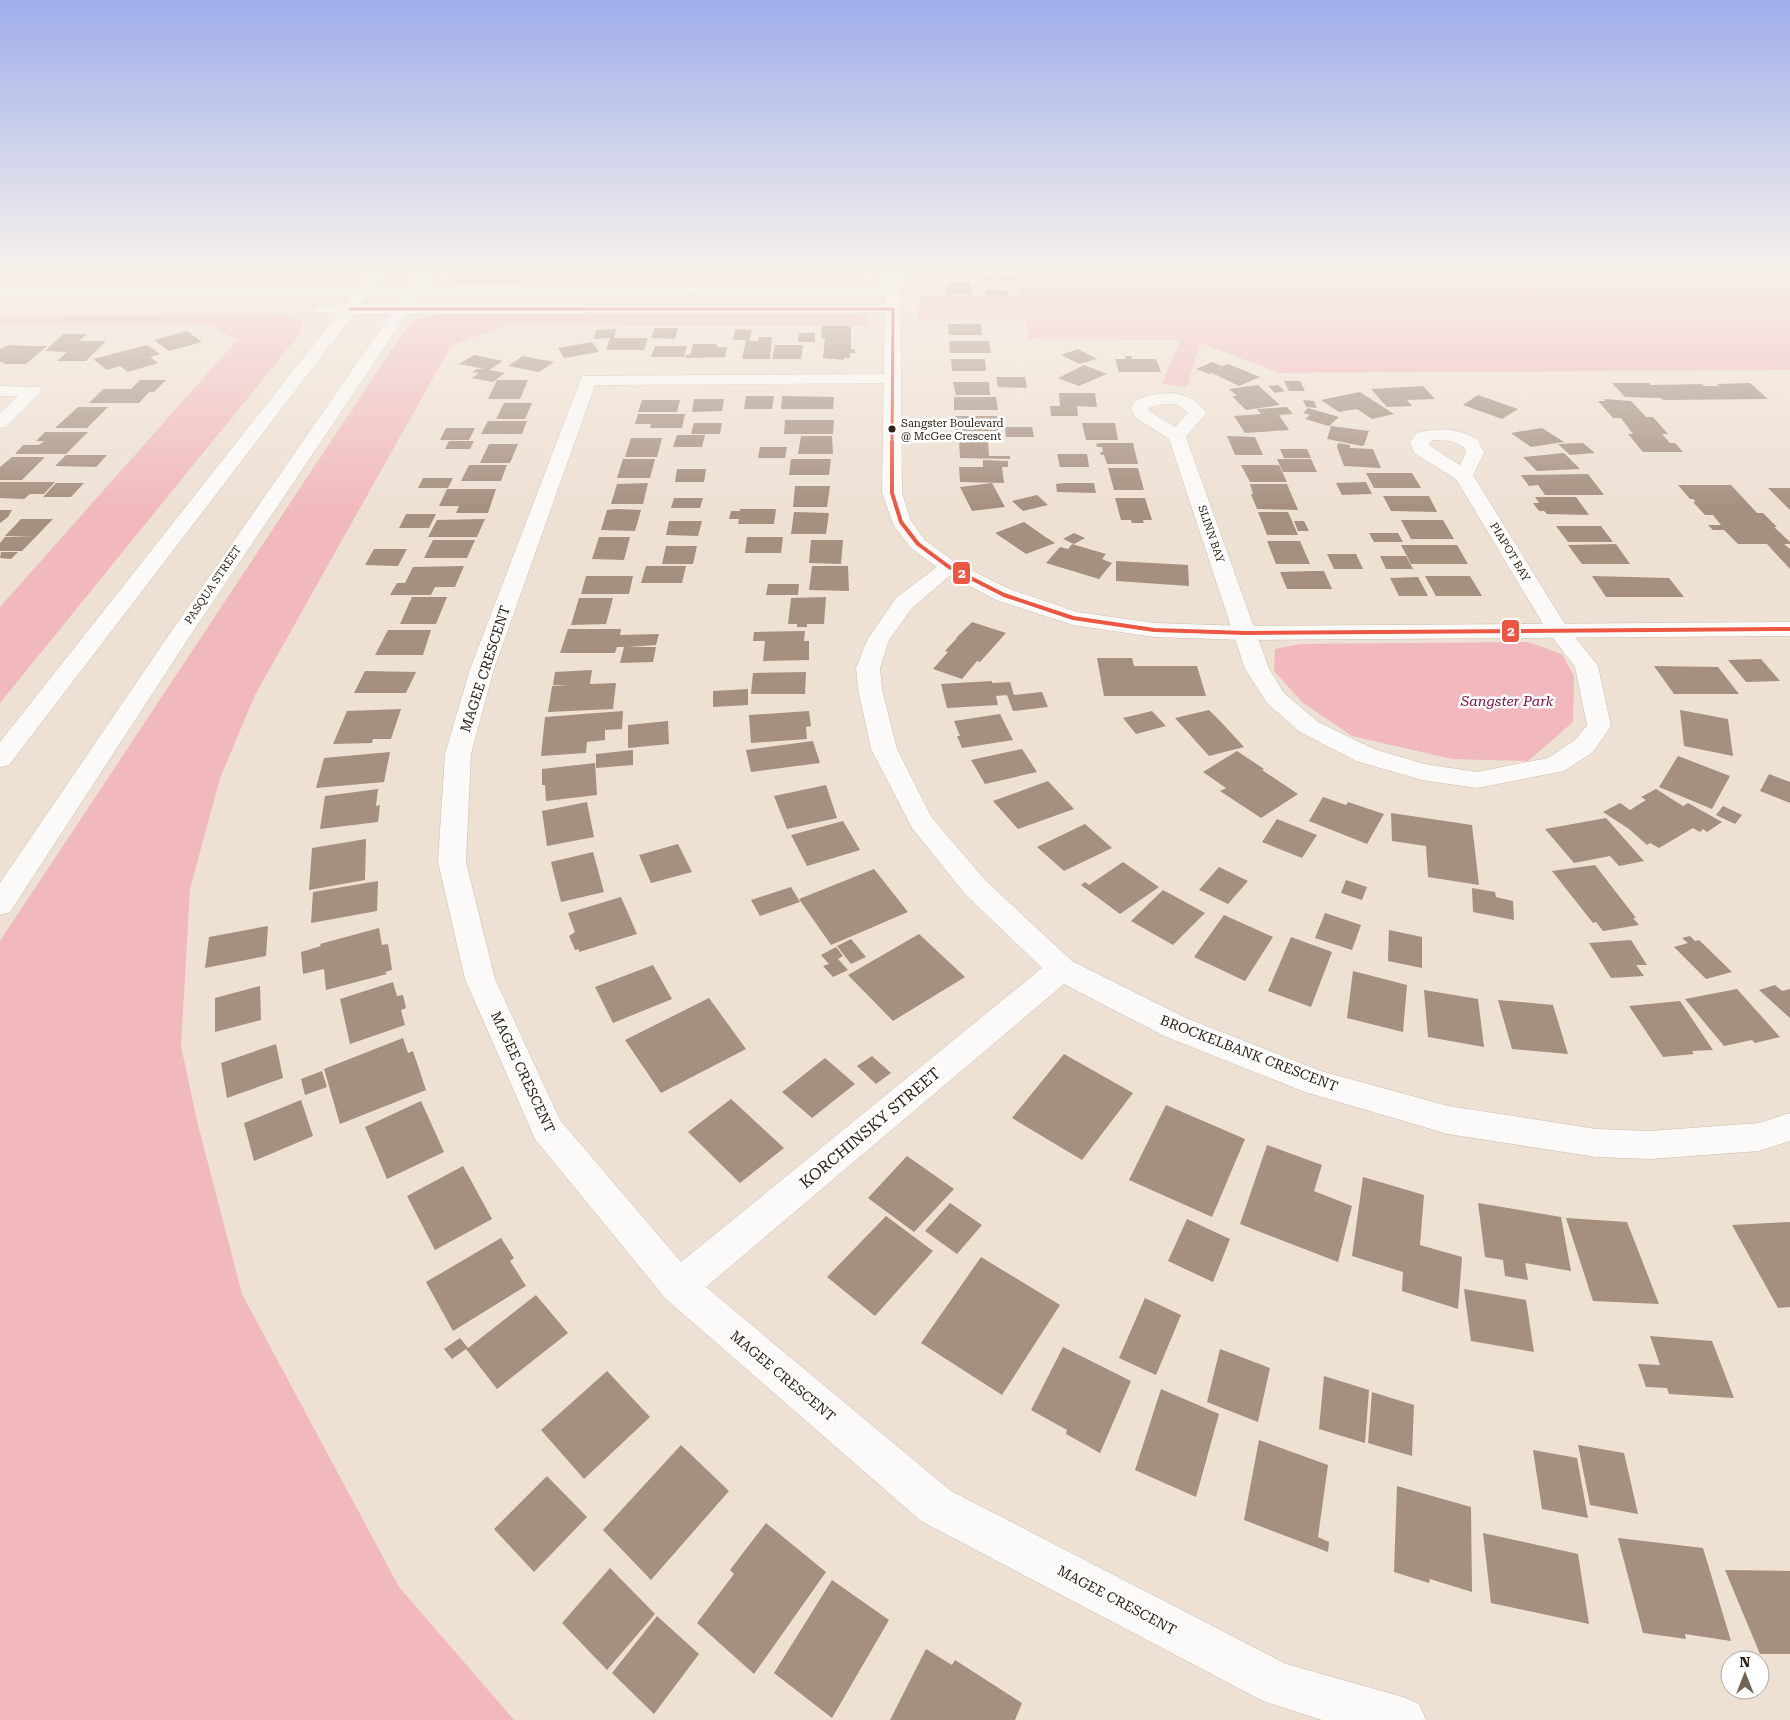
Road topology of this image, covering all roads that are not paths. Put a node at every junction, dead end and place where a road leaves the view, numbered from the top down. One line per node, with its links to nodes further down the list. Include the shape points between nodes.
1 (319, 348): 13 (street)
2 (374, 348): 14 (street, PASQUA STREET)
3 (893, 348): 4 (street)
4 (893, 380): 9 (street, via 892,493 901,522 918,544); 17 (street, MAGEE CRESCENT, via 588,380 482,669 458,754 452,862 480,979 547,1129)
5 (0, 391): 6 (street, via 34,391)
6 (0, 423)
7 (1177, 436): 12 (street, SLINN BAY)
8 (1463, 475): 11 (street, PIAPOT BAY)
9 (949, 567): 12 (street, via 1004,595 1072,618 1154,630); 15 (street, BROCKELBANK CRESCENT, via 904,603 878,640 868,668 884,749 921,822 976,888)
10 (1790, 628): 11 (street)
11 (1557, 629): 12 (street); 12 (street, SLINN BAY, via 1586,666 1599,726 1584,746 1555,765 1477,780 1422,772 1365,755 1310,727 1275,698 1257,670)
12 (1246, 632)
13 (0, 759)
14 (0, 905)
15 (1061, 969): 16 (street, BROCKELBANK CRESCENT, via 1175,1027 1316,1083 1448,1120 1596,1143 1650,1145 1759,1137); 17 (street, KORCHINSKY STREET)
16 (1790, 1127)
17 (679, 1287): 18 (street, MAGEE CRESCENT, via 936,1506 1279,1685)
18 (1403, 1720)

